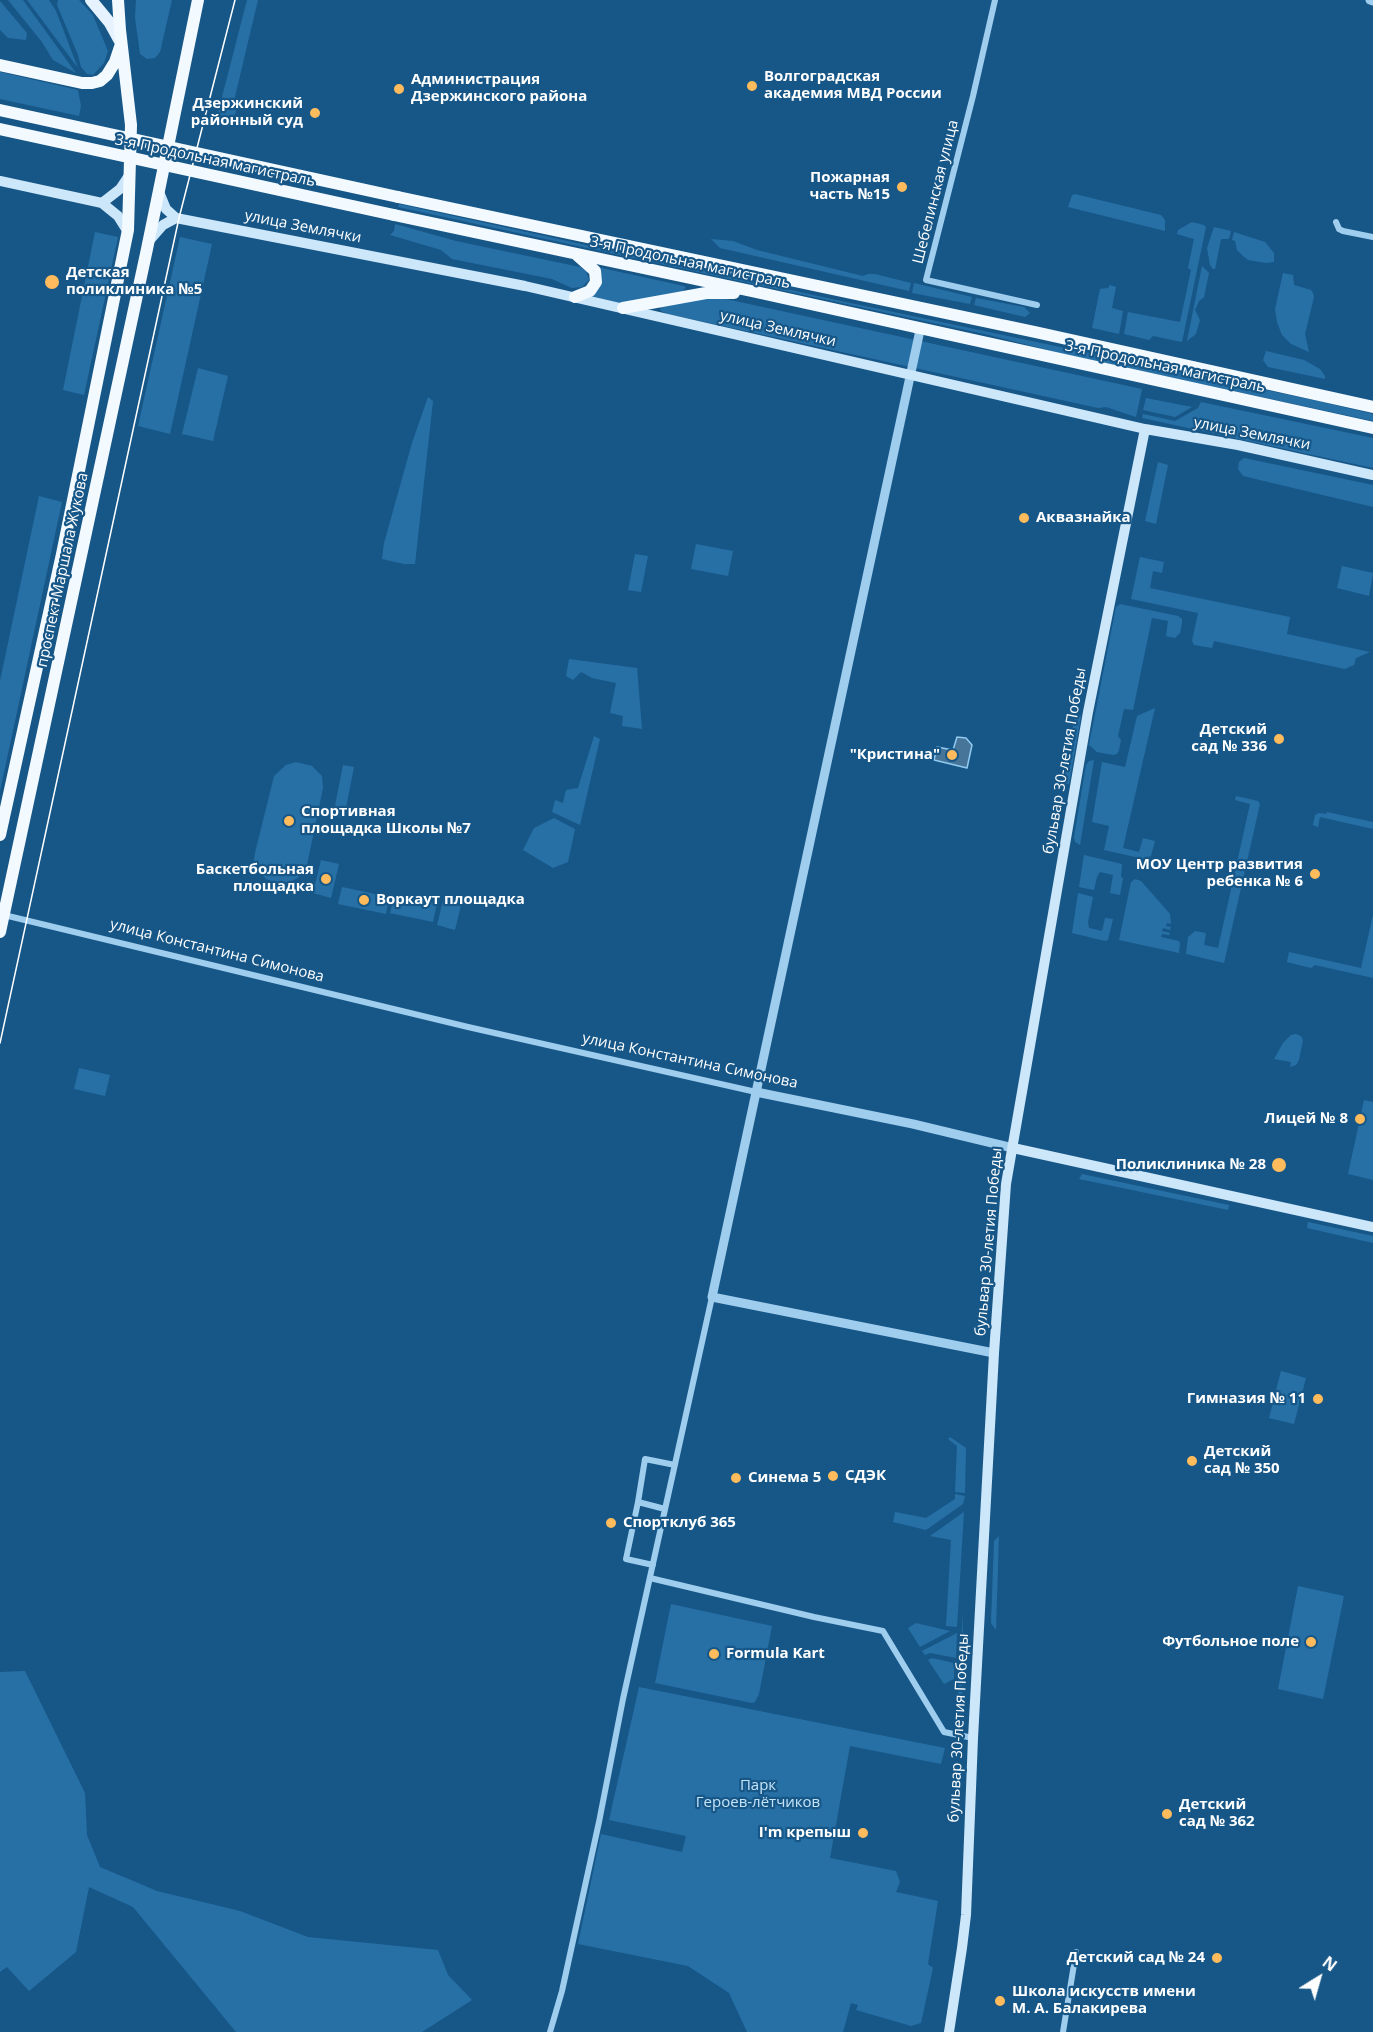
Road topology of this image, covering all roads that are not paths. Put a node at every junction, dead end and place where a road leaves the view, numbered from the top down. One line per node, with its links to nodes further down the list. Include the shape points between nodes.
1 (91, 0): 5 (main road)
2 (118, 0): 5 (highway, проспект Маршала Жукова)
3 (198, 0): 11 (highway, проспект Маршала Жукова)
4 (995, 0): 21 (street, Шебелинская улица, via 926,280)
5 (121, 43): 6 (highway, via 107,75 92,83); 9 (highway, проспект Маршала Жукова, via 131,125)
6 (0, 65)
7 (0, 110): 25 (highway, 3-я Продольная магистраль, bridge)
8 (0, 129): 18 (highway, 3-я Продольная магистраль, bridge)
9 (130, 173): 12 (main road, via 120,189); 15 (highway, проспект Маршала Жукова)
10 (0, 182): 12 (main road)
11 (159, 192): 13 (main road, via 166,209); 17 (highway, проспект Маршала Жукова)
12 (102, 203): 15 (main road, via 118,216)
13 (176, 218): 17 (main road, via 163,225); 20 (main road, улица Землячки)
14 (1336, 222): 16 (street, via 1343,231)
15 (128, 232): 29 (highway, проспект Маршала Жукова)
16 (1373, 237)
17 (149, 241): 30 (highway, проспект Маршала Жукова)
18 (573, 253): 19 (highway, 3-я Продольная магистраль); 20 (highway, via 595,271 596,282 590,291)
19 (756, 292): 22 (highway, via 706,293); 23 (highway, 3-я Продольная магистраль)
20 (575, 297): 22 (main road, улица Землячки)
21 (1037, 305)
22 (623, 308): 24 (main road, улица Землячки)
23 (915, 328): 24 (street, via 920,335); 26 (highway, 3-я Продольная магистраль)
24 (910, 374): 27 (main road, улица Землячки); 32 (street)
25 (1373, 407)
26 (1373, 428)
27 (1145, 429): 28 (main road, улица Землячки); 33 (main road, бульвар 30-летия Победы, via 1088,712)
28 (1373, 475)
29 (0, 835)
30 (4, 915): 31 (highway, проспект Маршала Жукова); 32 (street, улица Константина Симонова)
31 (0, 932)
32 (756, 1092): 33 (street, улица Константина Симонова); 35 (street)
33 (1013, 1148): 34 (main road, улица Константина Симонова); 36 (main road, бульвар 30-летия Победы, via 1006,1184)
34 (1373, 1227)
35 (712, 1297): 36 (street); 37 (street)
36 (994, 1353): 42 (main road, бульвар 30-летия Победы)
37 (675, 1466): 38 (street, via 645,1459); 39 (street)
38 (638, 1502): 39 (street); 40 (street, via 626,1559)
39 (665, 1509): 40 (street)
40 (653, 1565): 41 (street)
41 (650, 1578): 42 (street, via 883,1631 944,1732); 44 (street, via 622,1699 600,1822)
42 (973, 1738): 45 (main road, бульвар 30-летия Победы, via 966,1915)
43 (1076, 1952): 46 (street)
44 (550, 2032)
45 (949, 2032)
46 (1063, 2032)

